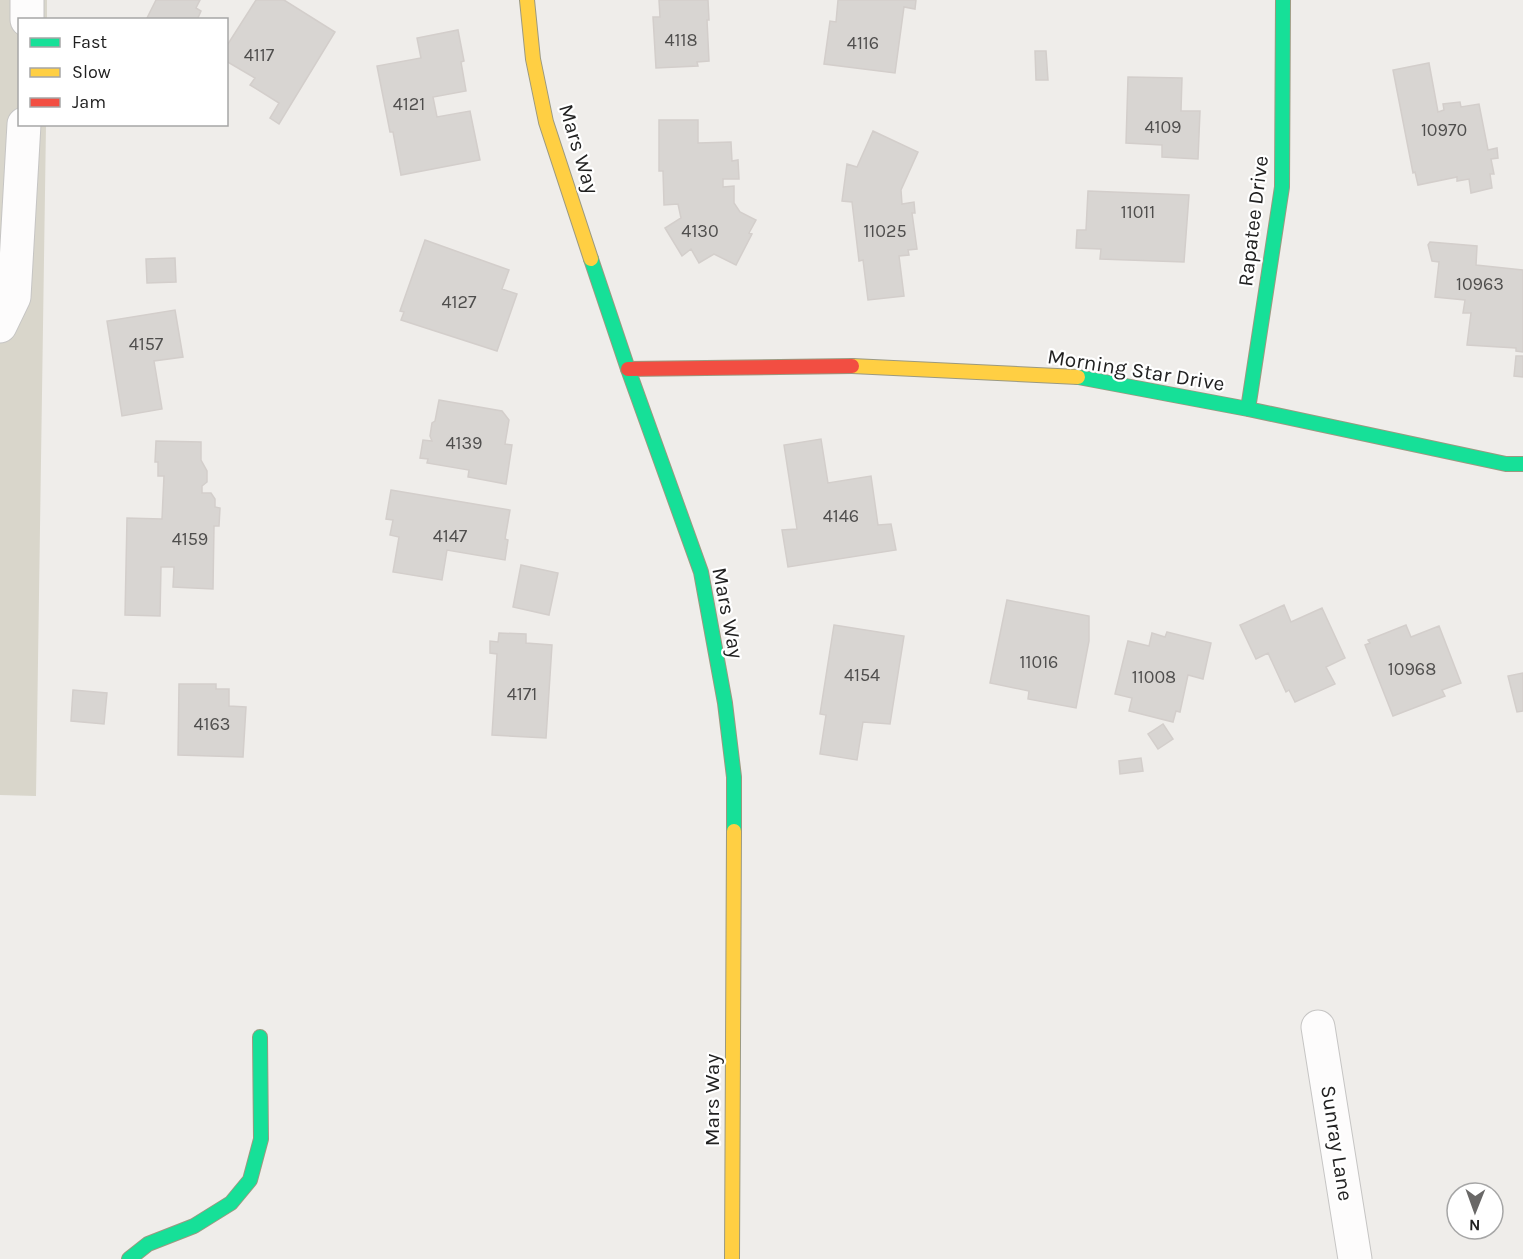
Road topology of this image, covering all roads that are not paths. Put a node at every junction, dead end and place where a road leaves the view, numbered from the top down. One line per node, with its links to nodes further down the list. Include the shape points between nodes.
1 (27, 0): 4 (street)
2 (527, 0): 7 (street, Mars Way, via 533,59 546,122)
3 (1283, 0): 8 (street, Rapatee Drive, via 1282,187)
4 (27, 18)
5 (24, 126): 6 (street, via 14,297)
6 (0, 326)
7 (628, 369): 8 (street, Morning Star Drive, via 829,365 1075,377); 13 (street, Mars Way, via 700,572 725,703 734,777)
8 (1248, 409): 9 (street, Morning Star Drive, via 1506,464)
9 (1523, 464)
10 (1318, 1027): 14 (street, Sunray Lane)
11 (260, 1037): 12 (street, via 261,1139 250,1180 231,1203 194,1226 148,1244)
12 (129, 1259)
13 (732, 1259)
14 (1355, 1259)

